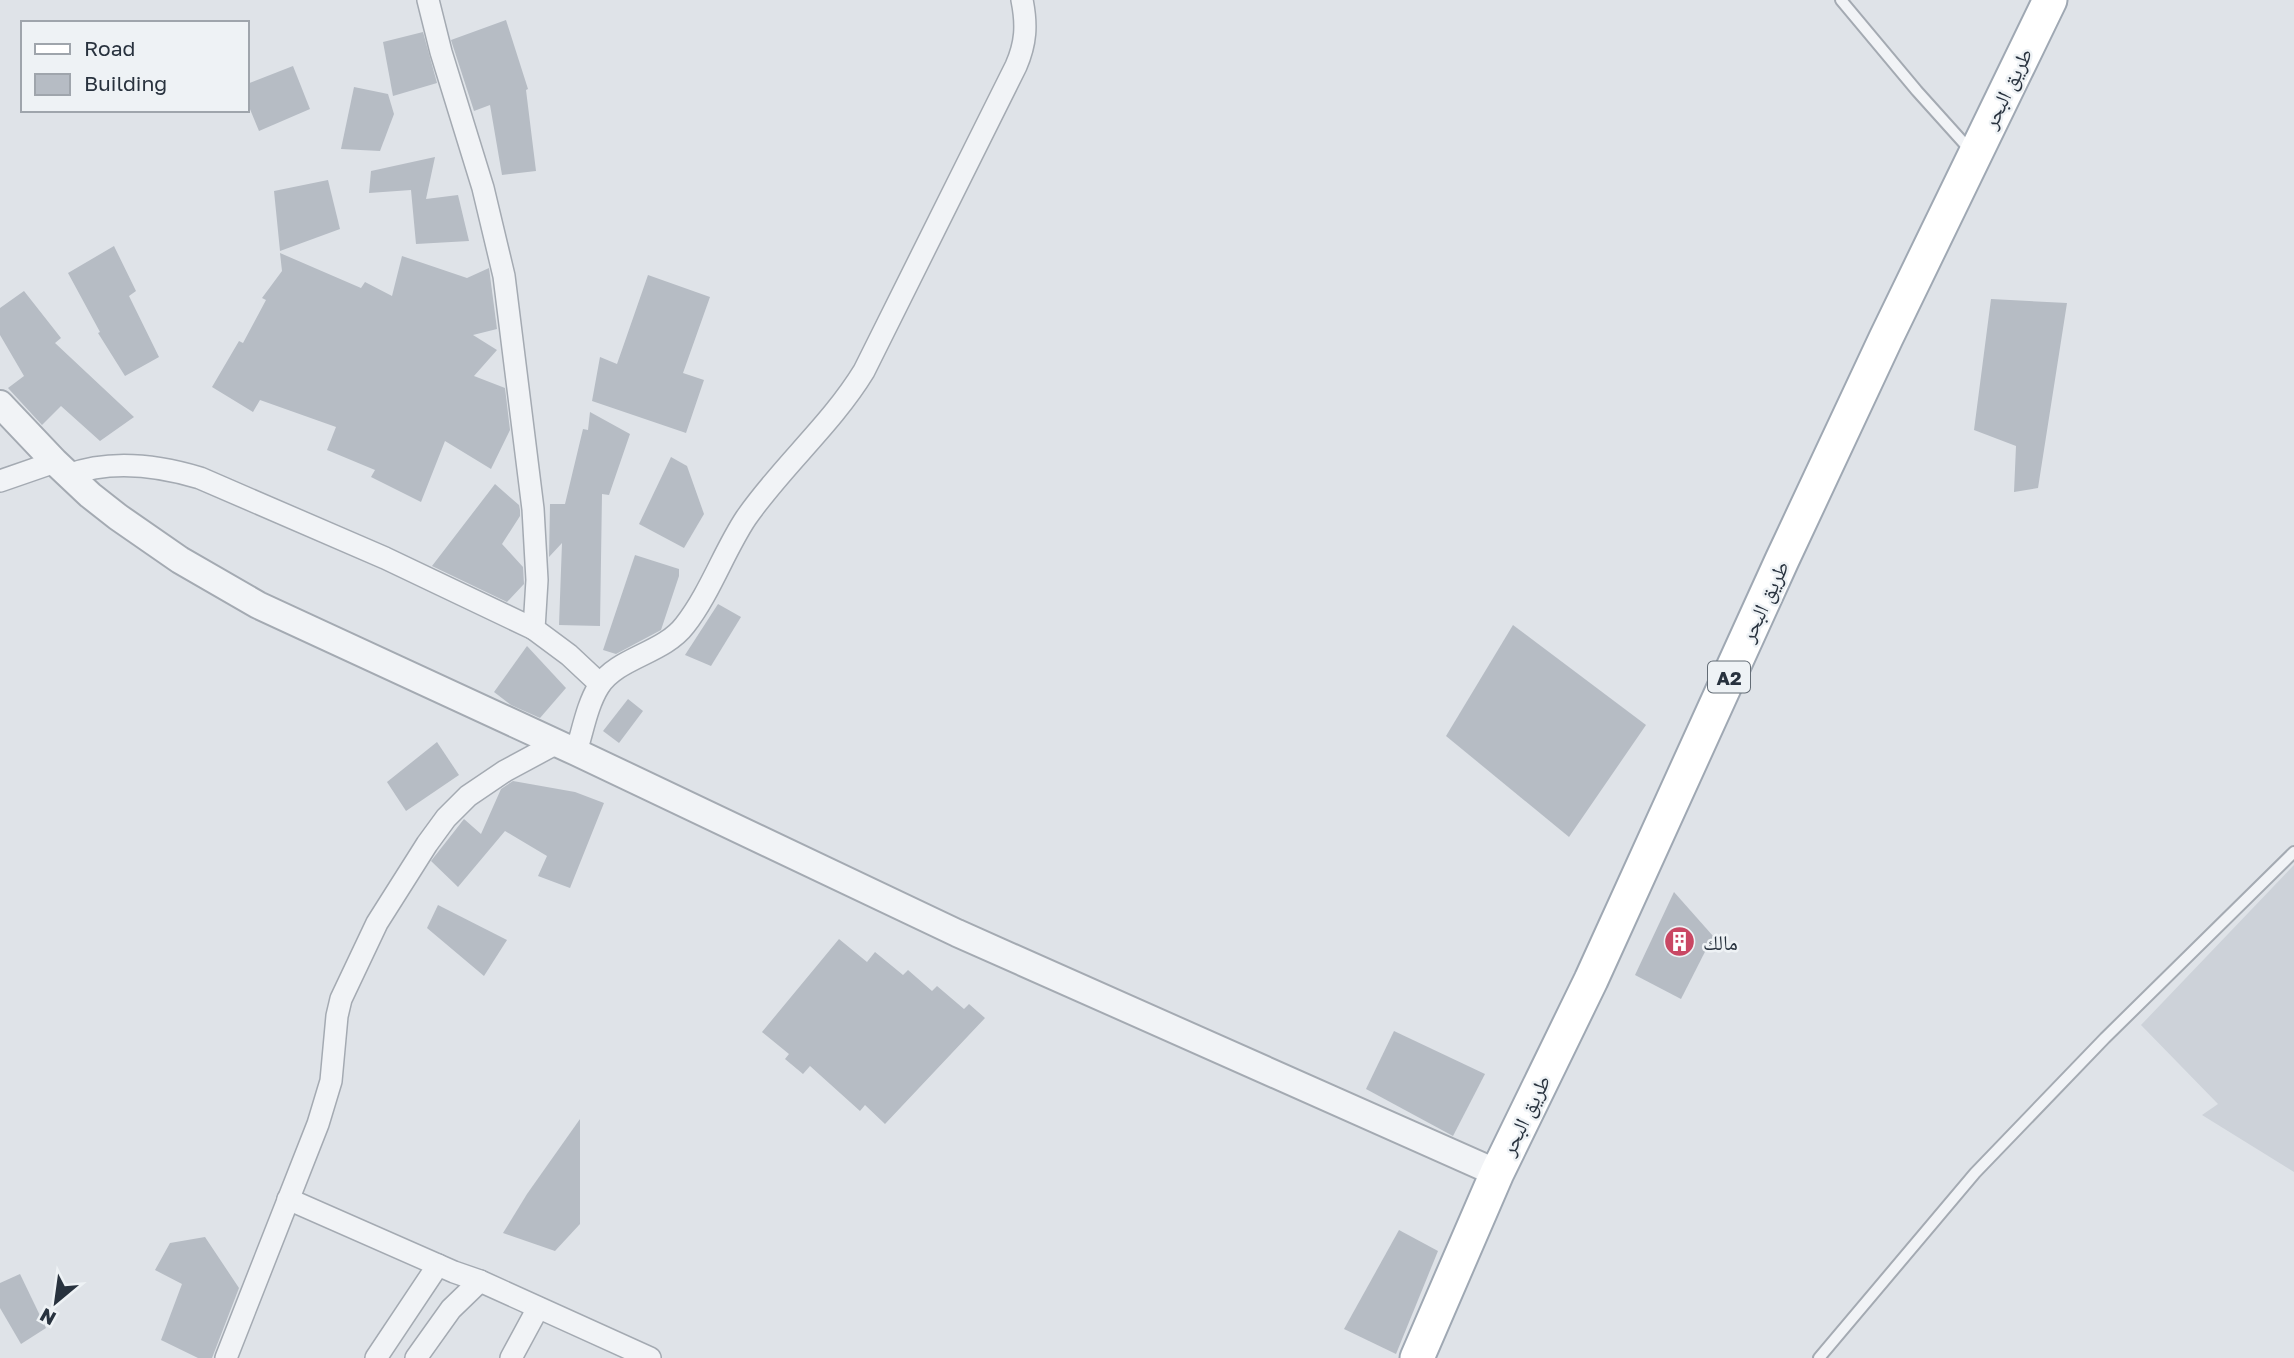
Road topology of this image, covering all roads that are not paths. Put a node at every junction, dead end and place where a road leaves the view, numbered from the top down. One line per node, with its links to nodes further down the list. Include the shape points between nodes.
1 (428, 0): 9 (street, via 504,275 533,509)
2 (1021, 0): 10 (street, via 1026,25 1016,66 858,381 747,517 685,625)
3 (1841, 0): 5 (lane)
4 (2050, 0): 5 (main road, طريق البحر / A2)
5 (1975, 156): 13 (main road, طريق البحر / A2)
6 (0, 404): 7 (street)
7 (61, 469): 8 (street); 9 (street, via 121,465 173,470 200,478); 11 (street, via 143,535 258,605)
8 (0, 481)
9 (534, 629): 10 (street)
10 (600, 684): 11 (street)
11 (567, 748): 13 (street, via 844,881); 14 (street, via 505,771 468,796 421,852 377,923 341,999 331,1081)
12 (2294, 852): 24 (lane, via 1975,1173)
13 (1497, 1173): 23 (main road, طريق البحر / A2)
14 (288, 1199): 15 (street); 18 (street)
15 (438, 1265): 16 (street); 19 (street)
16 (480, 1281): 17 (street); 20 (street, via 452,1309)
17 (538, 1308): 21 (street); 22 (street)
18 (226, 1358)
19 (376, 1358)
20 (416, 1358)
21 (510, 1358)
22 (650, 1358)
23 (1417, 1358)
24 (1819, 1358)

